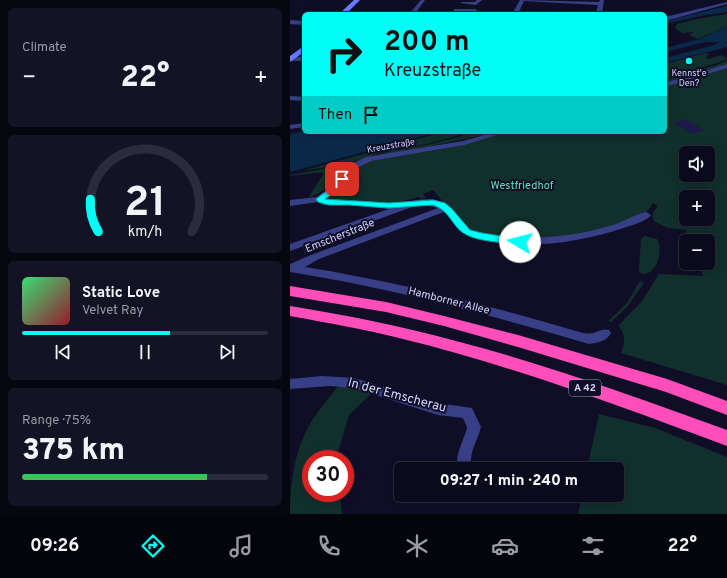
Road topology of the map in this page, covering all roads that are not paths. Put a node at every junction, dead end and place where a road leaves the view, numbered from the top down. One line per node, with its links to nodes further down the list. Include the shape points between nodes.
1 (357, 0): 10 (street)
2 (423, 0): 11 (street)
3 (480, 0): 6 (street, via 477,4)
4 (522, 0): 13 (street)
5 (525, 0): 7 (street)
6 (463, 1): 12 (street)
7 (602, 2): 14 (street)
8 (727, 3): 15 (street)
9 (475, 11): 12 (street)
10 (344, 12)
11 (414, 12)
12 (455, 12)
13 (516, 12)
14 (600, 12)
15 (667, 18)
16 (290, 22): 17 (street)
17 (302, 23)
18 (302, 50): 19 (street)
19 (291, 59): 20 (street)
20 (302, 59)
21 (727, 66): 22 (street)
22 (667, 84)
23 (290, 98): 24 (street)
24 (302, 99)
25 (302, 125): 26 (street)
26 (290, 126)
27 (496, 134): 28 (street, Kreuzstraße, via 464,143 369,159 352,167 334,188)
28 (320, 199): 29 (street, Emscherstraße); 30 (street, Emscherstraße, via 324,202 389,206)
29 (290, 203)
30 (411, 204): 31 (street, Emscherstraße, via 433,202); 33 (street, Emscherstraße)
31 (446, 208): 32 (street, via 467,232 520,242 609,230); 34 (street, Emscherstraße)
32 (646, 215)
33 (290, 248): 34 (street, Emscherstraße, via 298,250 301,254 301,260)
34 (292, 268): 37 (street, Hamborner Allee, via 352,278 496,312 589,339)
35 (290, 290): 39 (highway, A 42, via 386,307 444,321 667,386)
36 (290, 311): 40 (highway, A 42, via 374,326 441,342 578,385)
37 (605, 333)
38 (290, 384): 41 (street, In der Emscherau, via 343,381 438,410 466,412 474,427)
39 (727, 408)
40 (727, 438)
41 (463, 462)

